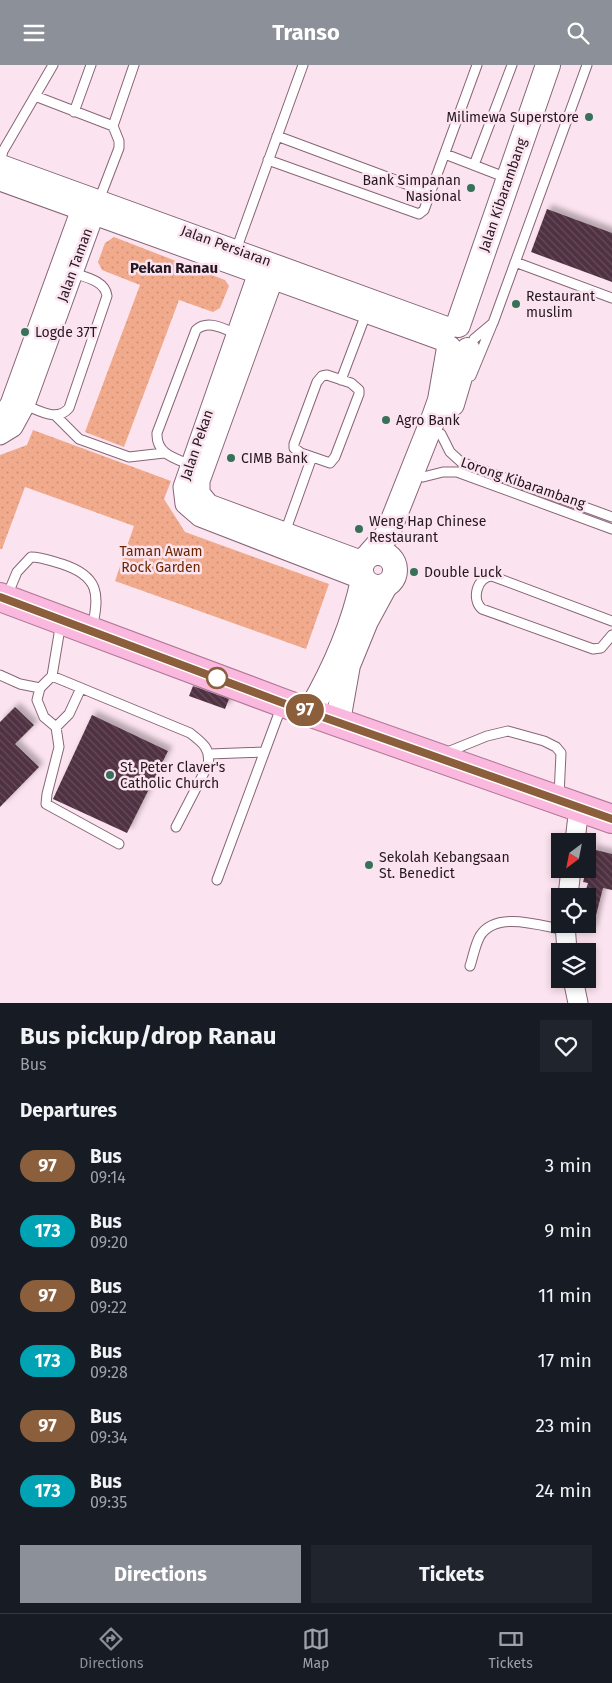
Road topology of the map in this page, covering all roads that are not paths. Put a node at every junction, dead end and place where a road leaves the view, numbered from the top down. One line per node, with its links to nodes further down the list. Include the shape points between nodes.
1 (53, 65): 9 (lane)
2 (91, 65): 10 (lane)
3 (134, 65): 11 (lane)
4 (303, 65): 12 (lane)
5 (478, 65): 13 (lane)
6 (512, 65): 16 (lane)
7 (548, 65): 17 (street, Jalan Kibarambang)
8 (587, 65): 22 (lane)
9 (35, 96): 10 (lane); 15 (lane)
10 (74, 111): 11 (lane)
11 (113, 126): 20 (lane, via 119,148)
12 (277, 136): 14 (lane); 19 (lane)
13 (445, 154): 16 (lane); 19 (lane)
14 (268, 160): 19 (lane, via 413,214 424,210); 21 (lane)
15 (0, 163): 20 (street, Jalan Persiaran)
16 (474, 165): 17 (lane)
17 (509, 179): 29 (street, Jalan Kibarambang)
18 (0, 181): 20 (street, Jalan Persiaran)
19 (430, 193)
20 (90, 205): 21 (street, Jalan Persiaran); 23 (street, Jalan Persiaran); 24 (street, Jalan Taman)
21 (236, 250): 23 (street, Jalan Persiaran)
22 (515, 262): 25 (lane); 27 (lane)
23 (268, 270): 26 (street, Jalan Persiaran); 28 (street, Jalan Pekan); 29 (street, Jalan Persiaran)
24 (65, 271): 31 (street, Jalan Taman); 32 (lane, via 100,283 106,289 107,297 69,408 63,415); 33 (street, Jalan Taman, via 10,404)
25 (612, 298)
26 (366, 314): 29 (street, Jalan Persiaran); 30 (lane)
27 (493, 323): 29 (lane); 34 (lane, via 464,394)
28 (244, 336): 36 (lane, via 207,325 200,326 192,335 157,433 158,447); 38 (street, Jalan Pekan)
29 (457, 339): 34 (street, Jalan Kibarambang); 43 (street, Jalan Kibarambang, via 434,417)
30 (341, 380): 37 (lane, via 327,375 319,379 294,440 297,451); 37 (lane, via 356,386 358,397 333,461 326,463)
31 (25, 405): 32 (lane); 35 (street, Jalan Taman, via 13,427)
32 (56, 416): 36 (lane, via 79,439 129,457)
33 (0, 417)
34 (444, 426): 39 (street, Jalan Kibarambang); 40 (lane, Lorong Kibarambang, via 450,452 461,462)
35 (0, 435)
36 (164, 453): 38 (lane)
37 (312, 457): 42 (lane)
38 (197, 468): 42 (street, Jalan Pekan, via 183,487 185,505 191,511 200,517)
39 (424, 477): 41 (lane, Lorong Kibarambang, via 457,472); 43 (street, Jalan Kibarambang)
40 (612, 517)
41 (612, 529)
42 (282, 540): 43 (street, Jalan Pekan)
43 (375, 568): 54 (street, Jalan Kibarambang, via 336,663); 55 (street, Jalan Kibarambang, via 366,621 348,665)
44 (3, 598): 45 (highway); 47 (lane, via 17,572 31,557 76,568 90,580 97,596)
45 (62, 620): 47 (highway); 50 (lane)
46 (612, 621): 48 (lane, via 492,576 482,580 475,597 482,609 593,649 601,648)
47 (92, 631): 53 (highway)
48 (612, 635)
49 (0, 675): 51 (lane)
50 (52, 676): 51 (lane); 52 (lane)
51 (40, 688): 56 (lane, via 38,700 44,717)
52 (81, 688): 56 (lane, via 69,714); 58 (lane, via 190,733 204,743)
53 (283, 703): 54 (highway); 57 (lane)
54 (310, 711): 55 (highway)
55 (338, 721): 59 (highway)
56 (56, 727): 64 (lane, via 59,747 46,804)
57 (263, 752): 58 (lane); 65 (lane)
58 (210, 754): 62 (lane, via 208,765)
59 (438, 756): 60 (highway); 60 (lane, via 508,731 544,741 561,753)
60 (569, 804): 61 (highway); 63 (street)
61 (612, 819)
62 (176, 827)
63 (574, 833)
64 (119, 844)
65 (217, 880)
66 (551, 926): 67 (lane, via 507,921 492,925 479,938)
67 (470, 966)
68 (575, 988): 69 (street)
69 (578, 1003)

